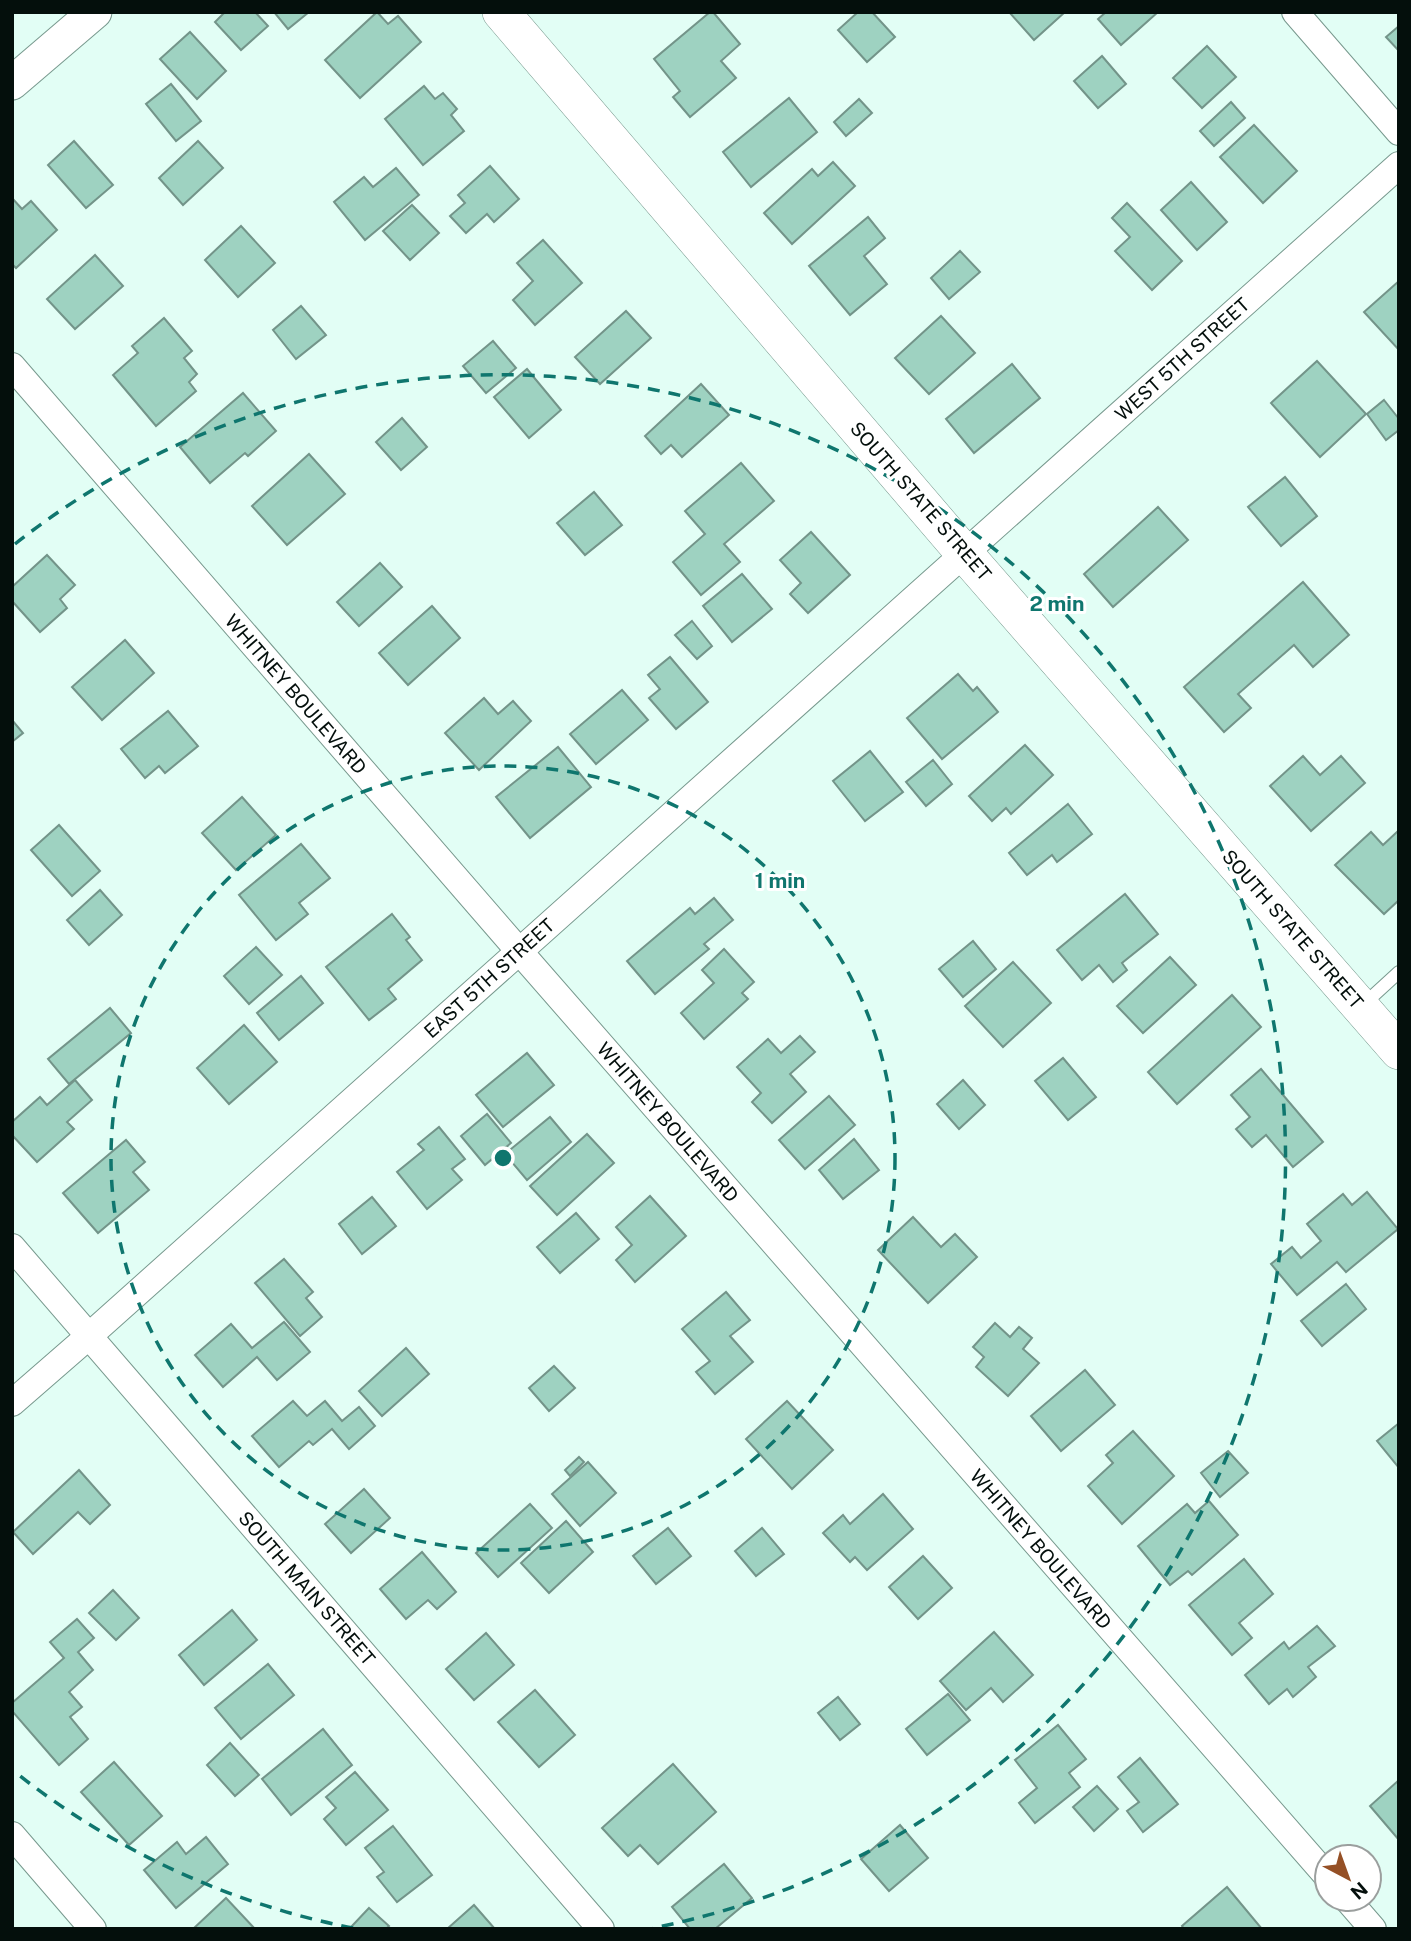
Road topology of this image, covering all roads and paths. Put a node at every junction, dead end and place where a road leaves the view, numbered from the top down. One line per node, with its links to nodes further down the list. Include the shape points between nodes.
1 (95, 12): 4 (street)
2 (501, 12): 8 (main road, SOUTH STATE STREET)
3 (1295, 12): 5 (street)
4 (12, 83)
5 (1399, 132)
6 (1399, 165): 8 (street, WEST 5TH STREET)
7 (12, 366): 9 (street, WHITNEY BOULEVARD)
8 (964, 553): 9 (street, EAST 5TH STREET); 11 (main road, SOUTH STATE STREET)
9 (519, 951): 14 (street, EAST 5TH STREET); 17 (street, WHITNEY BOULEVARD)
10 (1399, 972): 11 (lane)
11 (1361, 1007): 12 (main road, SOUTH STATE STREET)
12 (1399, 1051)
13 (12, 1247): 14 (street, SOUTH MAIN STREET)
14 (89, 1336): 15 (street, EAST 5TH STREET); 20 (street, SOUTH MAIN STREET)
15 (12, 1403)
16 (12, 1835): 19 (street)
17 (1313, 1860)
18 (1359, 1913): 21 (street)
19 (93, 1929)
20 (601, 1929)
21 (1373, 1929)

